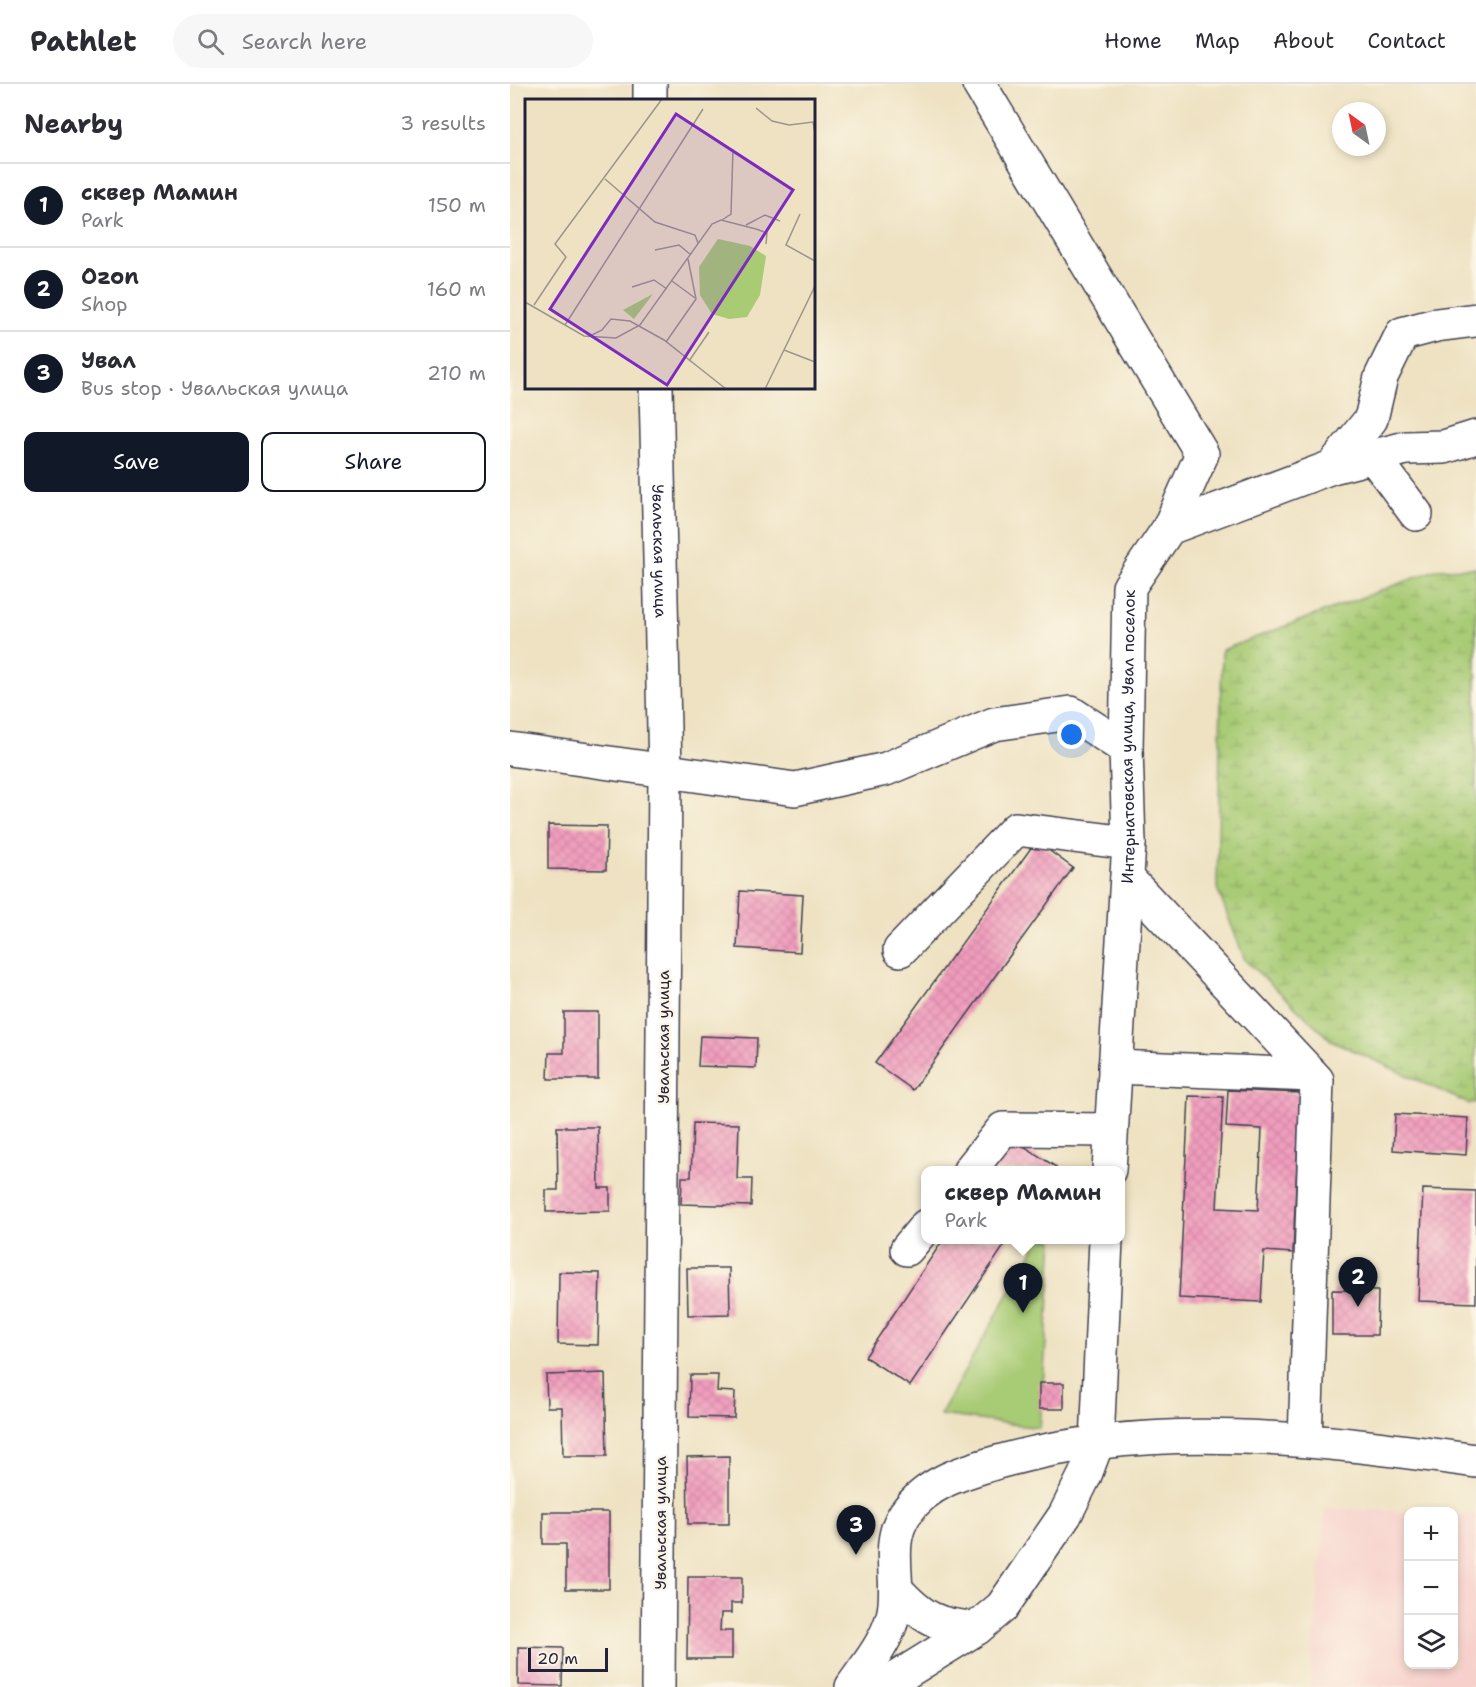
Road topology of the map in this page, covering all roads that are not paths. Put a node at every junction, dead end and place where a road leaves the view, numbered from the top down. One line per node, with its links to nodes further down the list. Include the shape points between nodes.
1 (979, 84): 8 (street, Интернатовская улица, Увал поселок, via 1202,454)
2 (1476, 320): 6 (street, via 1402,334 1381,377 1371,419)
3 (656, 388): 11 (street, Увальская улица)
4 (1476, 437): 5 (street, via 1444,447 1406,448)
5 (1374, 456): 6 (street); 7 (street)
6 (1332, 467): 8 (street)
7 (1416, 514)
8 (1169, 528): 10 (street, Интернатовская улица, Увал поселок, via 1130,587)
9 (510, 749): 11 (street)
10 (1126, 749): 11 (street, via 1071,713 994,724 886,769 795,789); 12 (street, Интернатовская улица, Увал поселок)
11 (665, 771): 26 (street, Увальская улица)
12 (1129, 843): 13 (street, Интернатовская улица, Увал поселок); 14 (street, via 1016,829)
13 (1127, 878): 15 (street, Интернатовская улица, Увал поселок); 16 (street)
14 (900, 950)
15 (1115, 1067): 16 (street); 17 (street, Интернатовская улица, Увал поселок)
16 (1312, 1075): 21 (street, via 1317,1080)
17 (1111, 1130): 18 (street, via 1003,1129); 19 (street, Интернатовская улица, Увал поселок)
18 (973, 1166)
19 (1109, 1166)
20 (1106, 1244): 22 (street)
21 (1305, 1440): 22 (street, via 1174,1434); 23 (street)
22 (1097, 1443): 24 (street, via 1021,1456 956,1474 925,1492 904,1515 893,1548); 25 (street, via 1065,1515 1002,1607)
23 (1476, 1461)
24 (896, 1589): 25 (street, via 914,1609 934,1622); 27 (street, via 893,1616 880,1646)
25 (977, 1628): 28 (street)
26 (658, 1687)
27 (852, 1687)
28 (882, 1687)

